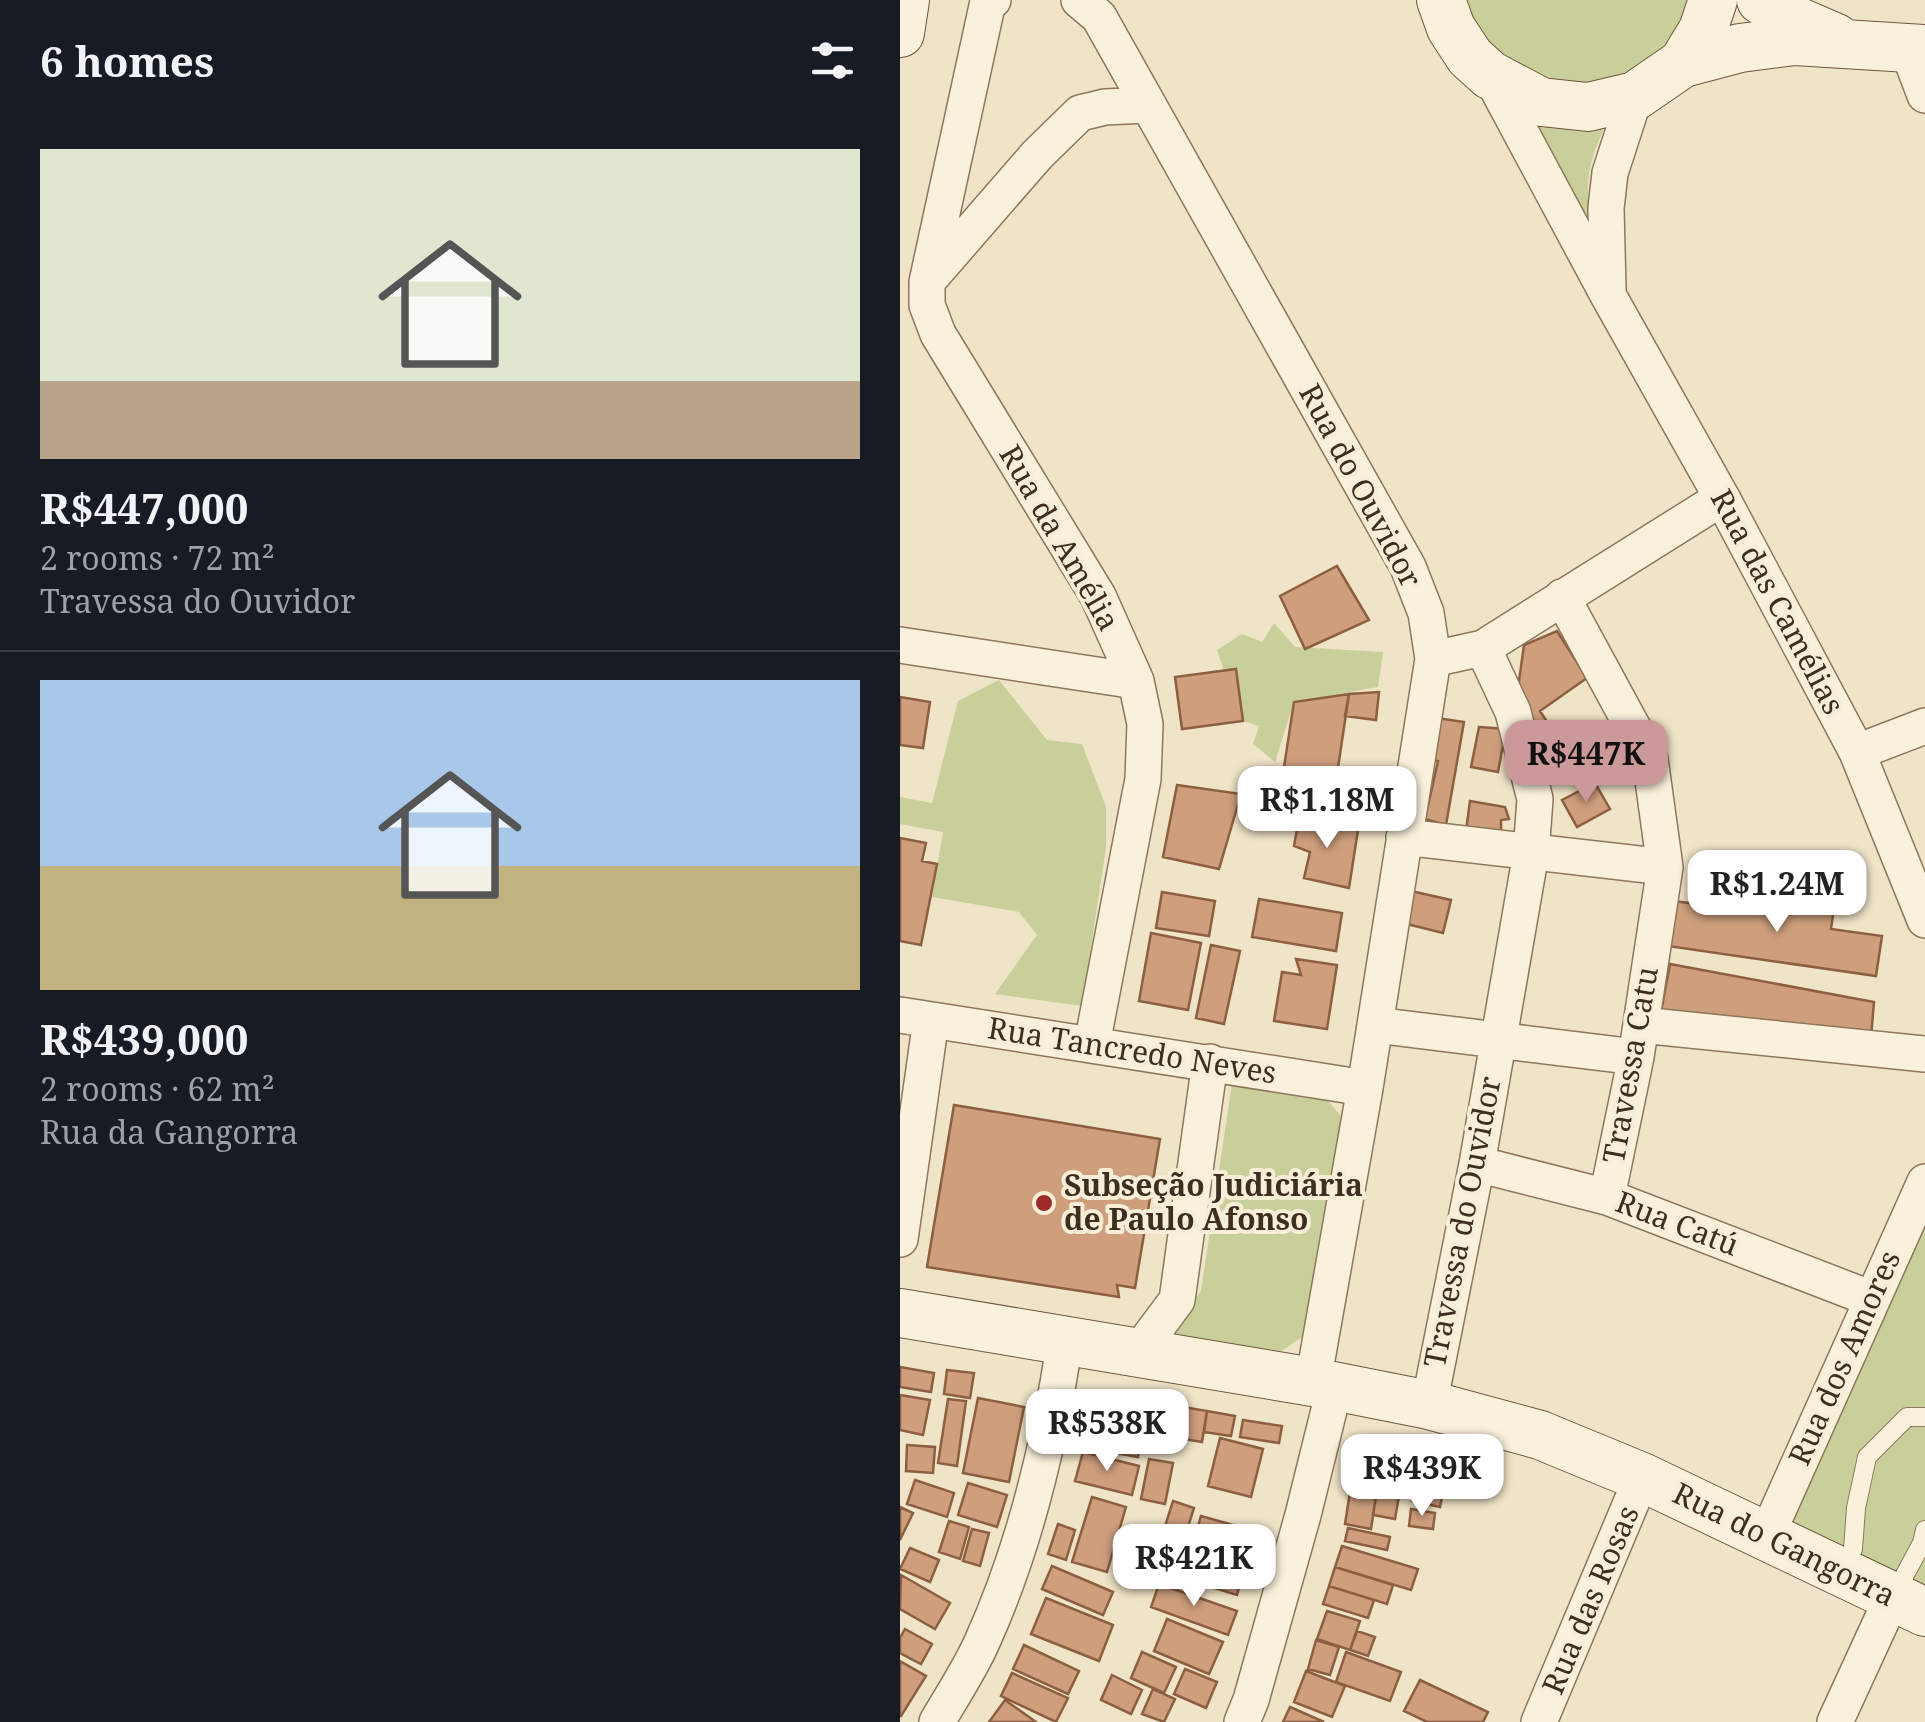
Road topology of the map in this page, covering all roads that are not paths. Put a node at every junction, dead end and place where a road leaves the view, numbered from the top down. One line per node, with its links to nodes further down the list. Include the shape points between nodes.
1 (905, 0): 7 (street)
2 (993, 0): 15 (street)
3 (1080, 0): 14 (street, Rua do Ouvidor, via 1099,17)
4 (1442, 0): 11 (street, via 1451,28)
5 (1714, 0): 10 (street)
6 (1762, 0): 8 (street)
7 (900, 33)
8 (1848, 44): 9 (street); 10 (street, via 1795,41)
9 (1917, 50): 13 (street)
10 (1683, 63): 12 (street)
11 (1490, 76): 12 (street, via 1541,102 1588,107); 16 (street, Rua das Camélias)
12 (1636, 96): 16 (street, Rua das Camélias, via 1610,174)
13 (1925, 96)
14 (1146, 105): 15 (street, via 1080,113); 21 (street, Rua do Ouvidor, via 1408,567 1426,612)
15 (927, 282): 22 (street, Rua da Amélia, via 938,334 1098,596)
16 (1608, 295): 17 (street, Rua das Camélias)
17 (1722, 498): 18 (street); 24 (street, Rua das Camélias)
18 (1562, 598): 20 (street); 27 (street, Travessa Catu, via 1650,759)
19 (900, 645): 22 (street)
20 (1483, 648): 21 (street); 26 (street, Travessa do Ouvidor, via 1513,712 1535,798)
21 (1433, 660): 25 (street, Rua do Ouvidor)
22 (1136, 681): 33 (street, Rua da Amélia, via 1145,724 1143,779)
23 (1925, 726): 24 (street)
24 (1857, 752): 28 (street, Rua das Camélias)
25 (1404, 837): 26 (street); 30 (street, Rua do Ouvidor)
26 (1531, 853): 27 (street); 31 (street, Travessa do Ouvidor)
27 (1665, 867): 32 (street, Travessa Catu)
28 (1925, 920)
29 (916, 1018): 33 (street, Rua Tancredo Neves); 40 (street)
30 (1375, 1025): 31 (street, Travessa do Ouvidor); 36 (street, Rua do Ouvidor)
31 (1497, 1039): 32 (street, Travessa do Ouvidor); 37 (street, Travessa do Ouvidor)
32 (1638, 1041): 34 (street, Travessa do Ouvidor); 39 (street, Travessa Catu)
33 (1092, 1044): 35 (street, Rua Tancredo Neves)
34 (1925, 1054)
35 (1210, 1062): 36 (street, Rua Tancredo Neves); 44 (street, via 1177,1300)
36 (1365, 1088): 45 (street, Rua do Ouvidor)
37 (1477, 1164): 39 (street, Rua Catú); 46 (street, Travessa do Ouvidor)
38 (1925, 1182): 41 (street, Rua dos Amores)
39 (1607, 1197): 41 (street, Rua Catú)
40 (900, 1239)
41 (1872, 1299): 50 (street, Rua dos Amores)
42 (900, 1313): 43 (street, Rua do Gangorra)
43 (1065, 1340): 44 (street, Rua do Gangorra); 53 (street, via 1052,1425 1006,1584)
44 (1139, 1351): 45 (street, Rua do Gangorra)
45 (1324, 1384): 46 (street, Rua do Gangorra); 54 (street, Rua do Ouvidor, via 1303,1516)
46 (1429, 1405): 48 (street, Rua do Gangorra, via 1540,1434)
47 (1925, 1417): 51 (lane, via 1907,1416 1866,1457 1853,1549)
48 (1642, 1477): 50 (street, Rua do Gangorra); 55 (street, Rua das Rosas)
49 (1925, 1530): 52 (lane)
50 (1766, 1535): 51 (street, Rua do Gangorra)
51 (1842, 1573): 52 (street, Rua do Gangorra)
52 (1908, 1605): 56 (street)
53 (937, 1722)
54 (1242, 1722)
55 (1539, 1722)
56 (1836, 1722)

